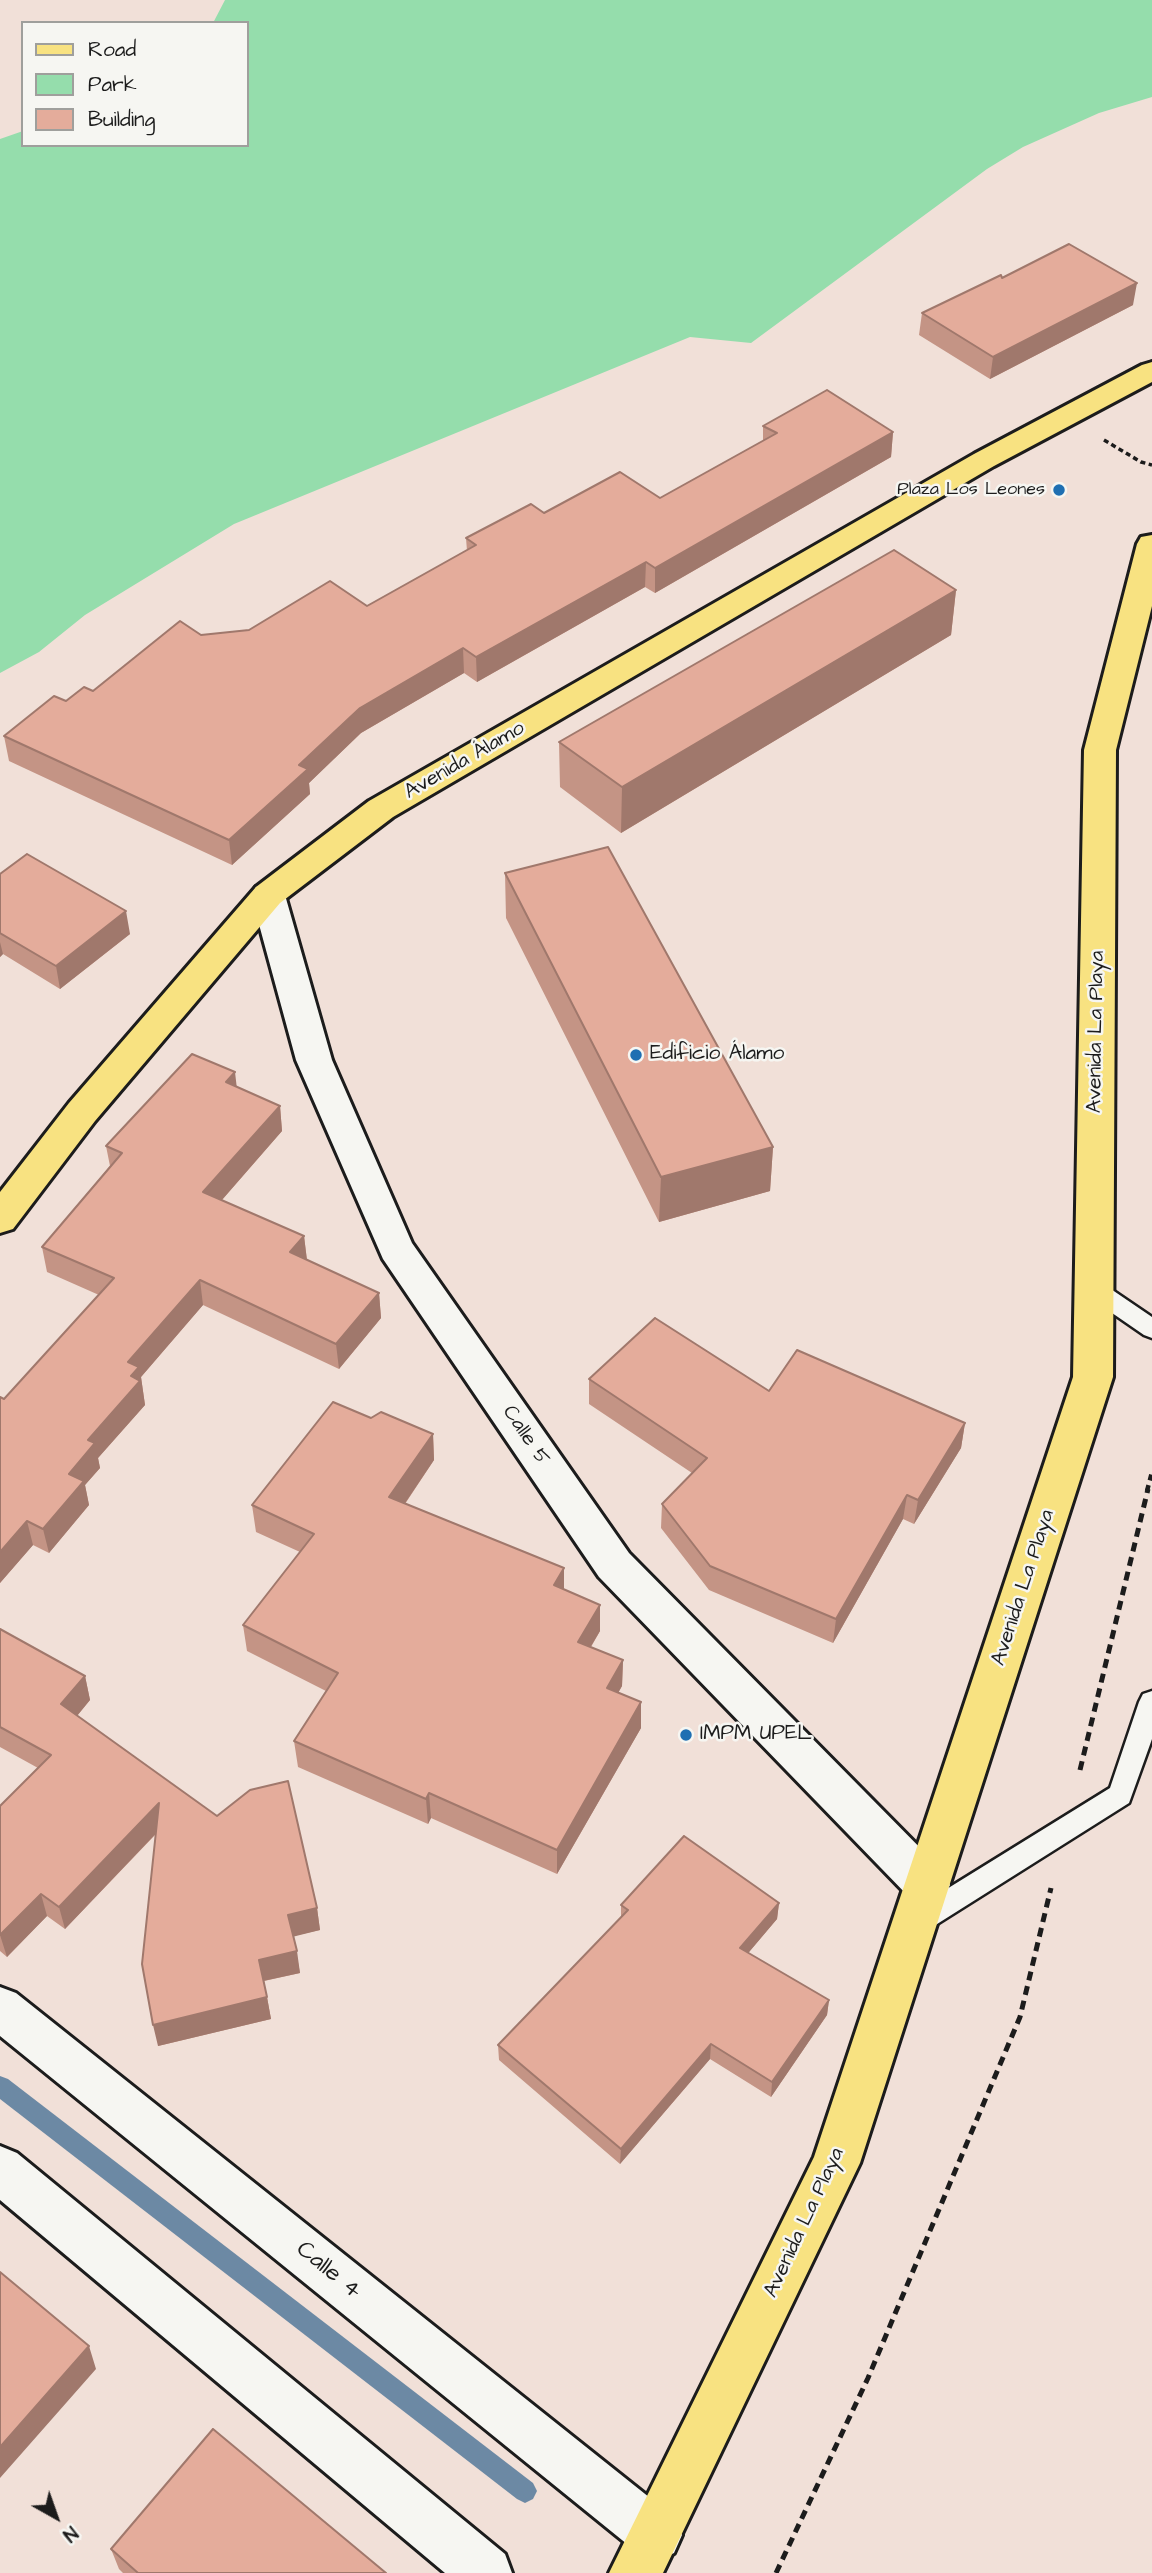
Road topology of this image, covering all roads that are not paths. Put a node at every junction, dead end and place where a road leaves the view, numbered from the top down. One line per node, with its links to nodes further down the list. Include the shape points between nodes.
1 (1152, 371): 3 (main road, Avenida Álamo, via 1037,432 381,809)
2 (1152, 544): 5 (main road, Avenida La Playa, via 1100,750)
3 (268, 894): 4 (main road, Avenida Álamo, via 82,1112); 8 (street, Calle 5, via 314,1060 396,1249 614,1566)
4 (0, 1219)
5 (1094, 1289): 6 (lane); 8 (main road, Avenida La Playa, via 1093,1377)
6 (1152, 1329)
7 (1152, 1702): 9 (lane, via 1120,1794)
8 (927, 1885): 9 (main road, Avenida La Playa)
9 (914, 1923): 12 (main road, Avenida La Playa, via 836,2163)
10 (0, 2008): 12 (street, Calle 4)
11 (0, 2169): 13 (street)
12 (646, 2554)
13 (486, 2573)

